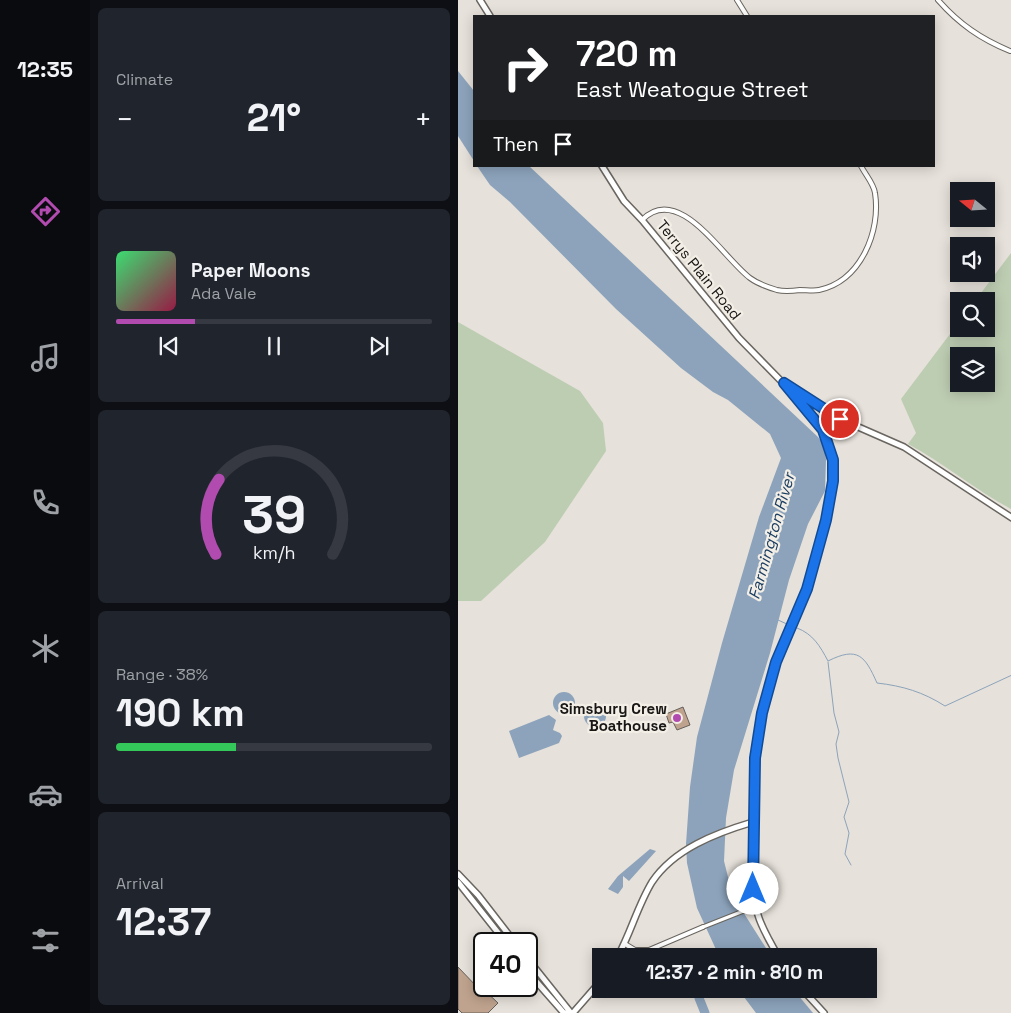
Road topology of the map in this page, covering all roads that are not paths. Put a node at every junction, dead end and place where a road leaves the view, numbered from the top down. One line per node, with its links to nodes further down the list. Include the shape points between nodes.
1 (480, 0): 4 (street)
2 (737, 0): 5 (street)
3 (938, 0): 6 (street, via 972,32)
4 (489, 15)
5 (746, 15)
6 (1010, 51)
7 (603, 167): 9 (street, Terrys Plain Road, via 624,201)
8 (862, 167): 9 (street, via 875,191 876,220 870,244 851,271 838,282 819,290 780,291 762,286 749,278 695,223 678,211 660,209)
9 (642, 220): 10 (street, Terrys Plain Road, via 739,338)
10 (784, 383): 11 (street, Terrys Plain Road, via 840,419 904,447); 12 (street, via 823,430 833,460 833,481 807,589 776,662 762,713 755,758)
11 (1012, 518)
12 (753, 822): 19 (street, via 685,851 666,866 652,883); 21 (street, via 753,889 763,929)
13 (458, 874): 18 (street)
14 (458, 882): 17 (street)
15 (746, 910): 16 (street)
16 (703, 927): 19 (street, via 649,950 635,950)
17 (498, 932)
18 (507, 932)
19 (624, 944): 20 (street)
20 (622, 948)
21 (774, 948)
22 (538, 971): 27 (street)
23 (538, 984): 26 (street)
24 (592, 991): 27 (street)
25 (810, 998): 28 (street)
26 (566, 1013)
27 (572, 1013)
28 (824, 1013)

